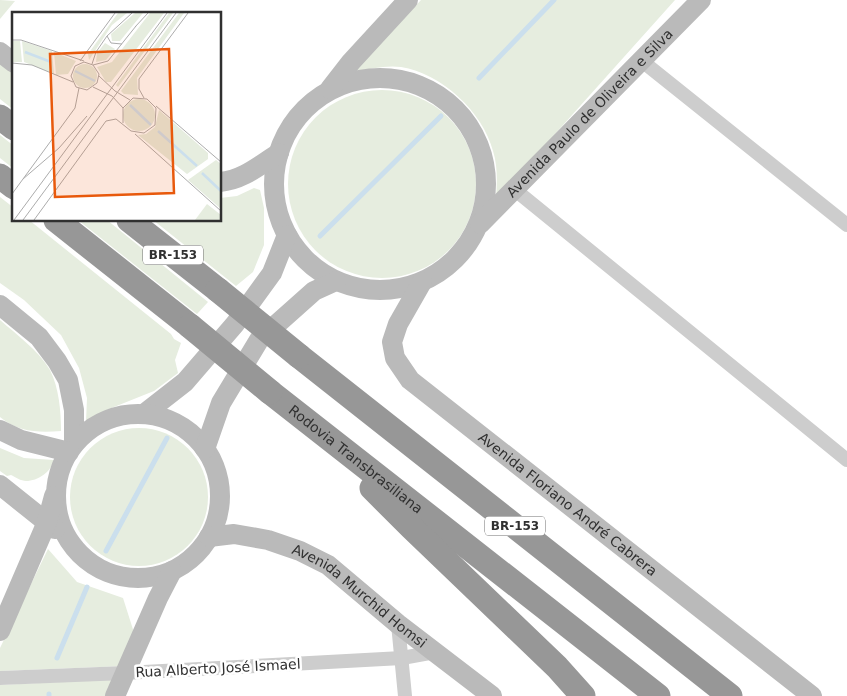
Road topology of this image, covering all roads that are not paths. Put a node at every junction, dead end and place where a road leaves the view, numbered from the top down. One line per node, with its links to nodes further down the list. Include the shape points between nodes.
1 (408, 0): 6 (main road)
2 (701, 0): 5 (main road, Avenida Paulo de Oliveira e Silva)
3 (0, 52): 4 (main road)
4 (12, 61)
5 (642, 61): 13 (main road, Avenida Paulo de Oliveira e Silva); 17 (street)
6 (329, 90): 9 (main road, via 303,110 285,137); 16 (main road, via 344,83 376,77 409,81 439,94 472,130 484,161 486,194)
7 (0, 117): 8 (highway)
8 (12, 126)
9 (279, 153): 11 (main road, via 248,174); 18 (main road, via 274,186 280,219)
10 (0, 176): 12 (highway)
11 (221, 182)
12 (12, 185)
13 (514, 189): 16 (main road, Avenida Paulo de Oliveira e Silva); 27 (street)
14 (57, 221): 26 (highway, Rodovia Transbrasiliana / BR-153, bridge)
15 (130, 221): 45 (highway, BR-153, bridge)
16 (478, 225): 20 (main road, via 461,253 443,270)
17 (847, 225)
18 (287, 235): 19 (main road, via 308,262); 22 (main road, via 272,274 235,324 185,382)
19 (336, 281): 20 (main road, via 370,290 405,288); 25 (main road, via 314,291 259,340 221,403)
20 (422, 282): 46 (main road, Avenida Floriano André Cabrera, via 398,324 392,342 395,358 410,380)
21 (0, 306): 24 (main road, via 39,337 68,380 74,410)
22 (144, 414): 24 (main road, via 118,416 106,421 94,427); 25 (main road, via 185,429)
23 (0, 430): 24 (main road, via 21,440)
24 (72, 448): 28 (main road, via 61,467)
25 (205, 449): 31 (main road, via 219,486 218,512)
26 (358, 460): 43 (highway, via 360,476 558,667); 44 (highway, Rodovia Transbrasiliana / BR-153)
27 (847, 460)
28 (57, 484): 30 (main road); 32 (main road, via 59,517)
29 (0, 485): 30 (main road)
30 (47, 522): 32 (main road); 35 (main road)
31 (209, 537): 33 (main road, via 199,551); 34 (main road, Avenida Murchid Homsi, via 234,534 268,540 300,551 328,565)
32 (70, 541): 33 (main road, via 86,560 109,573 147,578)
33 (172, 571): 38 (main road)
34 (398, 624): 36 (main road, Avenida Murchid Homsi); 37 (street)
35 (0, 631)
36 (435, 652): 37 (street, Rua Alberto José Ismael); 42 (main road, Avenida Murchid Homsi)
37 (402, 658): 38 (street, Rua Alberto José Ismael); 41 (street)
38 (125, 674): 39 (street, Rua Alberto José Ismael); 40 (main road)
39 (0, 678)
40 (115, 696)
41 (405, 696)
42 (492, 696)
43 (583, 696)
44 (658, 696)
45 (730, 696)
46 (812, 696)

